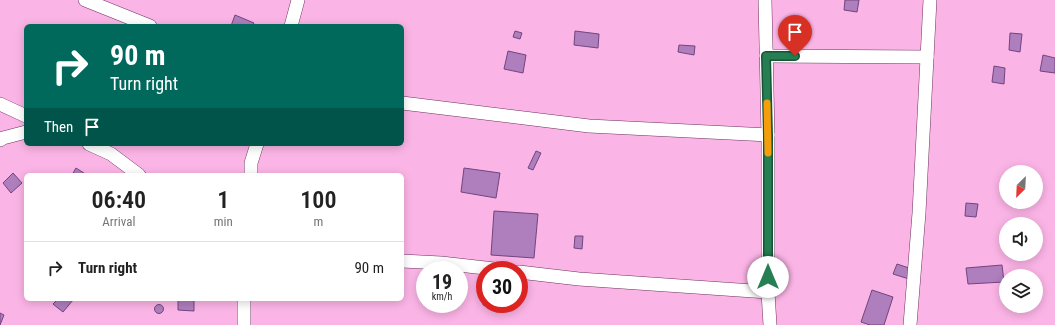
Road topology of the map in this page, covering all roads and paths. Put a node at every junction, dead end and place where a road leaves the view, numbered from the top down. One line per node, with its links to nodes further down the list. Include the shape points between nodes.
1 (85, 0): 5 (street)
2 (298, 0): 6 (street)
3 (765, 0): 7 (street)
4 (930, 0): 8 (street)
5 (145, 24)
6 (292, 24)
7 (766, 56): 8 (street); 13 (street)
8 (927, 57): 26 (street)
9 (404, 103): 13 (street, via 588,126)
10 (0, 104): 11 (street)
11 (24, 115)
12 (24, 133): 14 (street)
13 (768, 136): 22 (street)
14 (0, 140)
15 (93, 146): 17 (street, via 111,154)
16 (256, 146): 18 (street)
17 (136, 173)
18 (251, 173)
19 (404, 261): 20 (street)
20 (476, 267)
21 (528, 273): 22 (street)
22 (768, 292): 25 (street)
23 (244, 301): 24 (street)
24 (244, 325)
25 (770, 325)
26 (910, 325)

